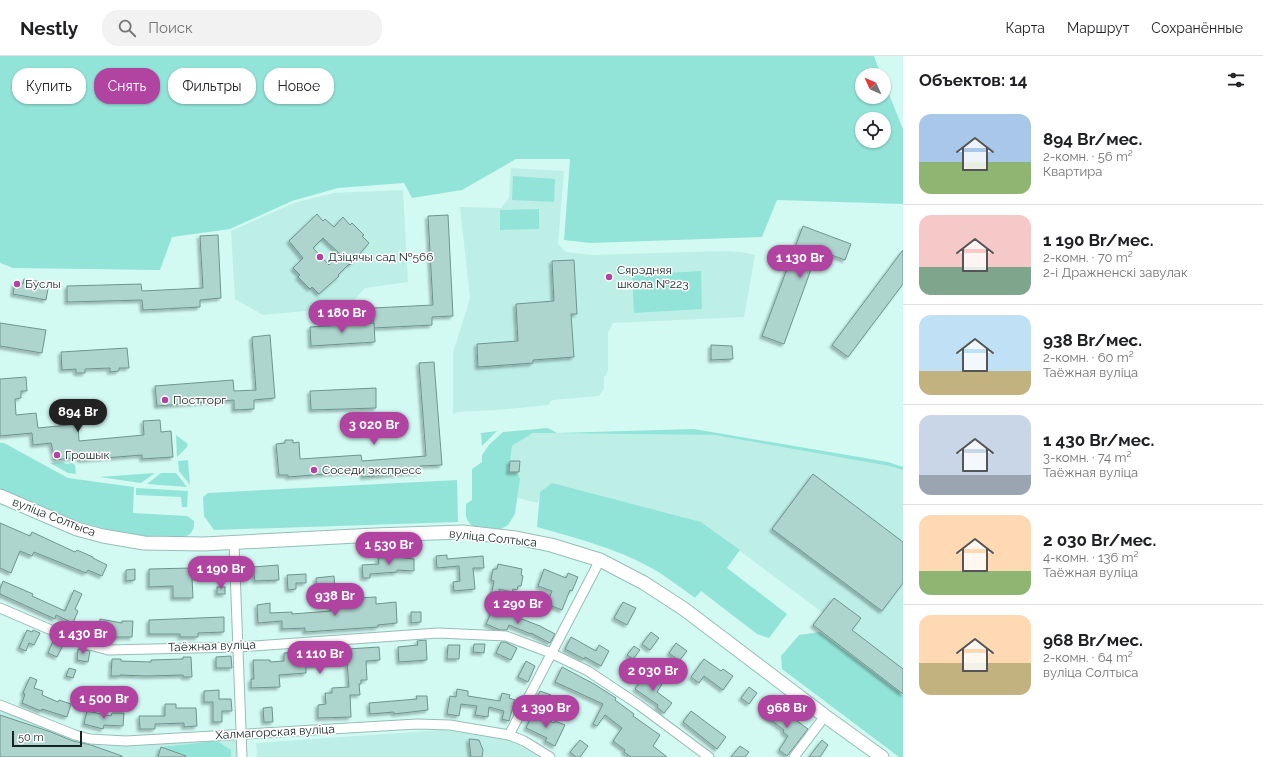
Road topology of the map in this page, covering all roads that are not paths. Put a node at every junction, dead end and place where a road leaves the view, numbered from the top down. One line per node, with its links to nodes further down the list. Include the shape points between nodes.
1 (0, 496): 2 (main road, вуліца Солтыса, via 70,526 103,536 144,543)
2 (234, 543): 3 (main road, вуліца Солтыса, via 463,532 551,544); 5 (street)
3 (600, 560): 6 (street); 8 (main road, вуліца Солтыса, via 644,583 684,609)
4 (0, 608): 5 (street, Таёжная вуліца, via 79,642 108,650)
5 (239, 647): 6 (street, Таёжная вуліца, via 438,633 506,636); 9 (street)
6 (551, 653): 10 (street); 13 (street, Таёжная вуліца, via 588,671)
7 (0, 705): 9 (street, Халмагорская вуліца, via 90,739 126,741)
8 (824, 716): 14 (street); 15 (main road, вуліца Солтыса)
9 (240, 734): 10 (street, Халмагорская вуліца, via 417,724 450,725); 11 (street)
10 (509, 736): 12 (street, Халмагорская вуліца, via 524,741)
11 (242, 757)
12 (550, 757)
13 (709, 757)
14 (794, 757)
15 (882, 757)

